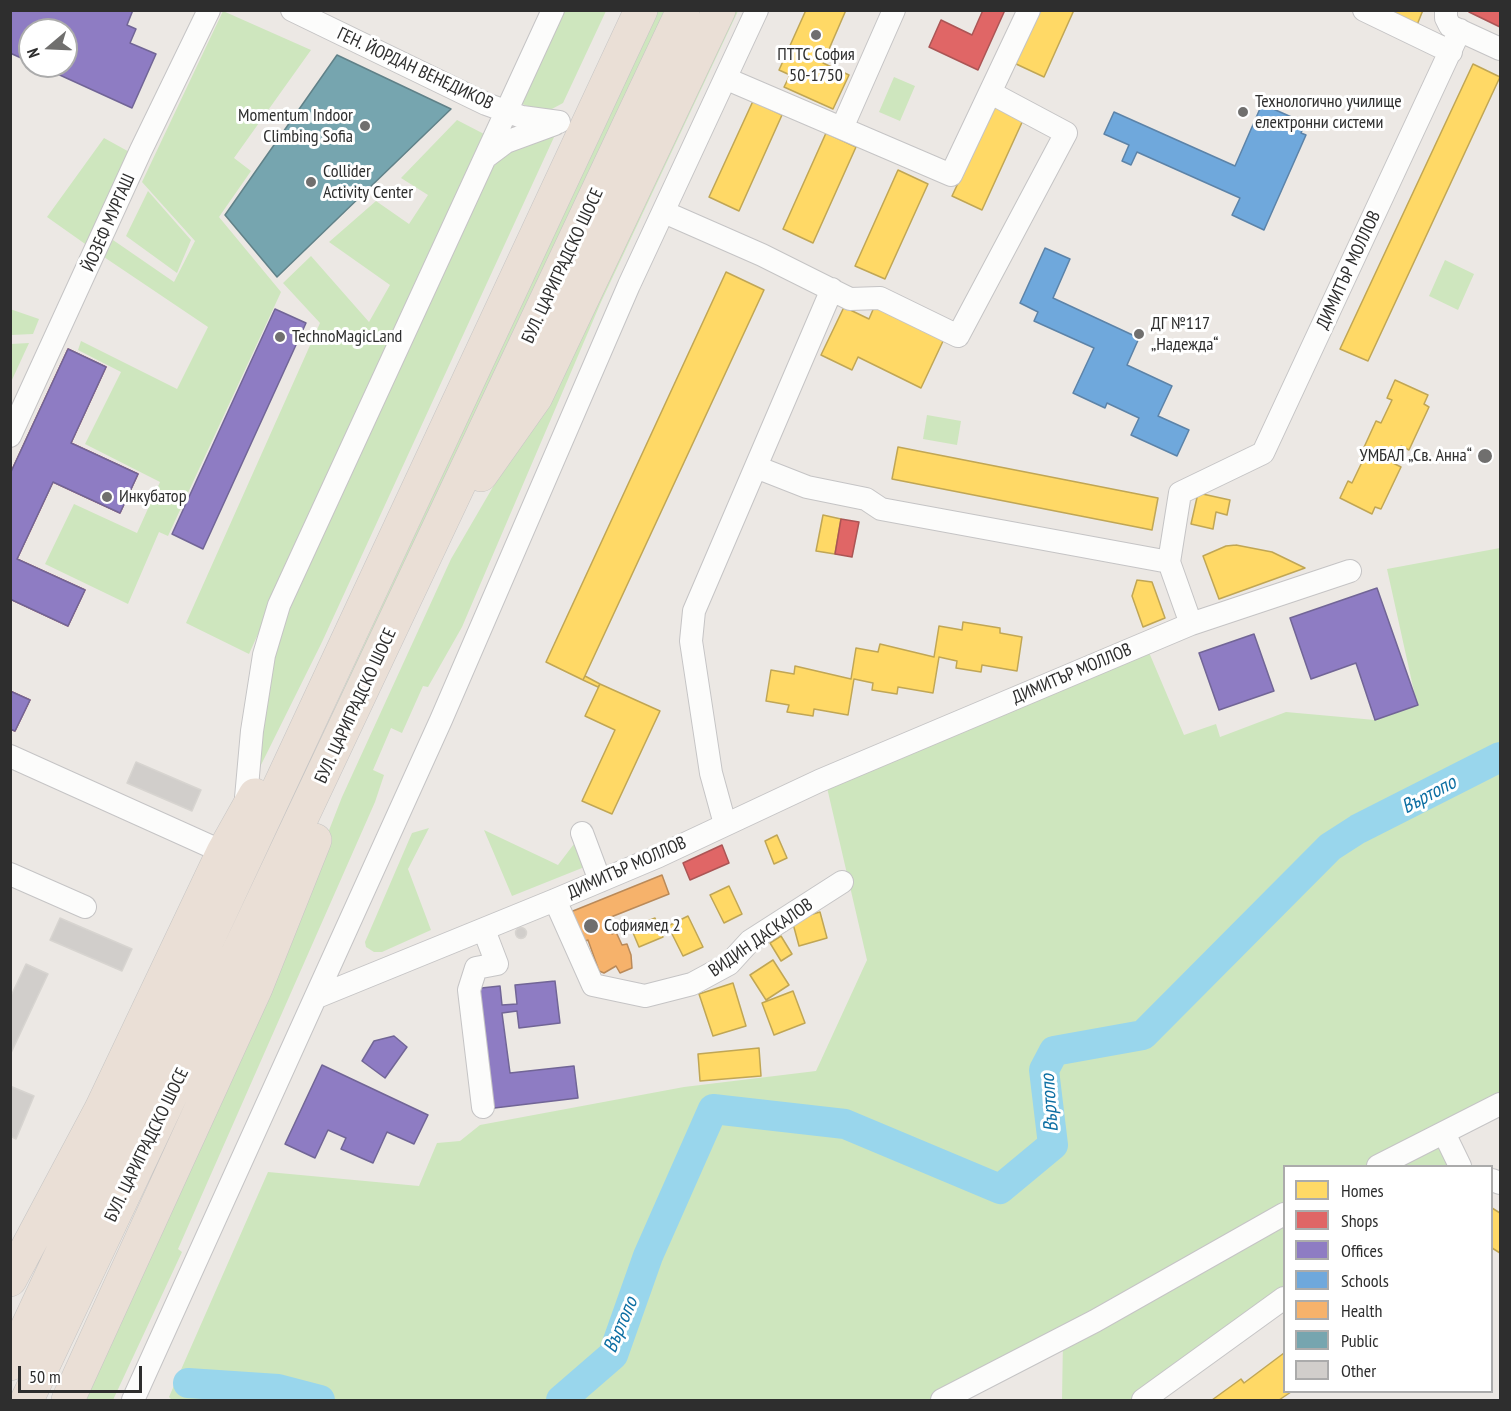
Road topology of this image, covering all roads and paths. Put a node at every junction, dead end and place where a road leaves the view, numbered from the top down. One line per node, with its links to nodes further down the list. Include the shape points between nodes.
1 (209, 10): 23 (street, ЙОЗЕФ МУРГАШ)
2 (292, 10): 17 (street, ГЕН. ЙОРДАН ВЕНЕДИКОВ)
3 (553, 10): 17 (street)
4 (641, 10): 16 (highway, БУЛ. ЦАРИГРАДСКО ШОСЕ)
5 (683, 10): 25 (highway, БУЛ. ЦАРИГРАДСКО ШОСЕ)
6 (719, 10): 25 (highway, via 536,397)
7 (757, 10): 14 (street)
8 (894, 10): 19 (street)
9 (1029, 10): 15 (street)
10 (1364, 10): 13 (street)
11 (1452, 22): 12 (street); 13 (street, ДИМИТЪР МОЛЛОВ)
12 (1500, 49)
13 (1451, 51): 26 (street, ДИМИТЪР МОЛЛОВ, via 1263,453 1180,493)
14 (727, 79): 19 (street); 21 (street)
15 (991, 93): 19 (street, via 951,175); 22 (street, via 1066,133 958,336 880,298 850,298)
16 (598, 101): 18 (street); 29 (highway, БУЛ. ЦАРИГРАДСКО ШОСЕ)
17 (506, 111): 18 (street, ГЕН. ЙОРДАН ВЕНЕДИКОВ); 20 (street)
18 (559, 122): 20 (street, via 506,142)
19 (842, 128)
20 (485, 158): 32 (street, via 279,604 264,655)
21 (664, 212): 22 (street); 42 (street)
22 (832, 290): 24 (street)
23 (10, 436)
24 (756, 467): 26 (street, via 807,487 866,499 881,509); 33 (street, via 694,611 691,641 711,773)
25 (427, 553): 30 (highway, БУЛ. ЦАРИГРАДСКО ШОСЕ)
26 (1169, 562): 28 (street, ДИМИТЪР МОЛЛОВ)
27 (1350, 571): 28 (street)
28 (1191, 624): 33 (street, ДИМИТЪР МОЛЛОВ)
29 (329, 683): 32 (highway, via 278,752); 48 (highway, БУЛ. ЦАРИГРАДСКО ШОСЕ)
30 (352, 714): 48 (highway, БУЛ. ЦАРИГРАДСКО ШОСЕ); 55 (highway, via 313,846 256,988)
31 (10, 756): 35 (street)
32 (244, 816): 35 (highway)
33 (725, 824): 37 (street, ДИМИТЪР МОЛЛОВ)
34 (582, 833): 37 (street)
35 (223, 852): 50 (highway, via 101,1109)
36 (10, 874): 40 (street)
37 (600, 881): 39 (street, ДИМИТЪР МОЛЛОВ)
38 (842, 882): 39 (street, ВИДИН ДАСКАЛОВ, via 750,941 729,964 692,984 645,996 593,985)
39 (555, 900): 41 (street, ДИМИТЪР МОЛЛОВ)
40 (85, 907)
41 (483, 930): 42 (street, ДИМИТЪР МОЛЛОВ); 44 (street, via 497,964 476,968 469,990)
42 (317, 997): 53 (street)
43 (1500, 1104): 45 (street)
44 (483, 1107)
45 (1444, 1133): 46 (street); 47 (street)
46 (1382, 1165)
47 (1459, 1165)
48 (99, 1212): 52 (highway, БУЛ. ЦАРИГРАДСКО ШОСЕ); 54 (highway, БУЛ. ЦАРИГРАДСКО ШОСЕ)
49 (1283, 1215): 56 (street, via 1095,1321)
50 (10, 1280)
51 (1283, 1299): 57 (street)
52 (10, 1364)
53 (133, 1400)
54 (27, 1401)
55 (68, 1401)
56 (942, 1401)
57 (1143, 1401)

